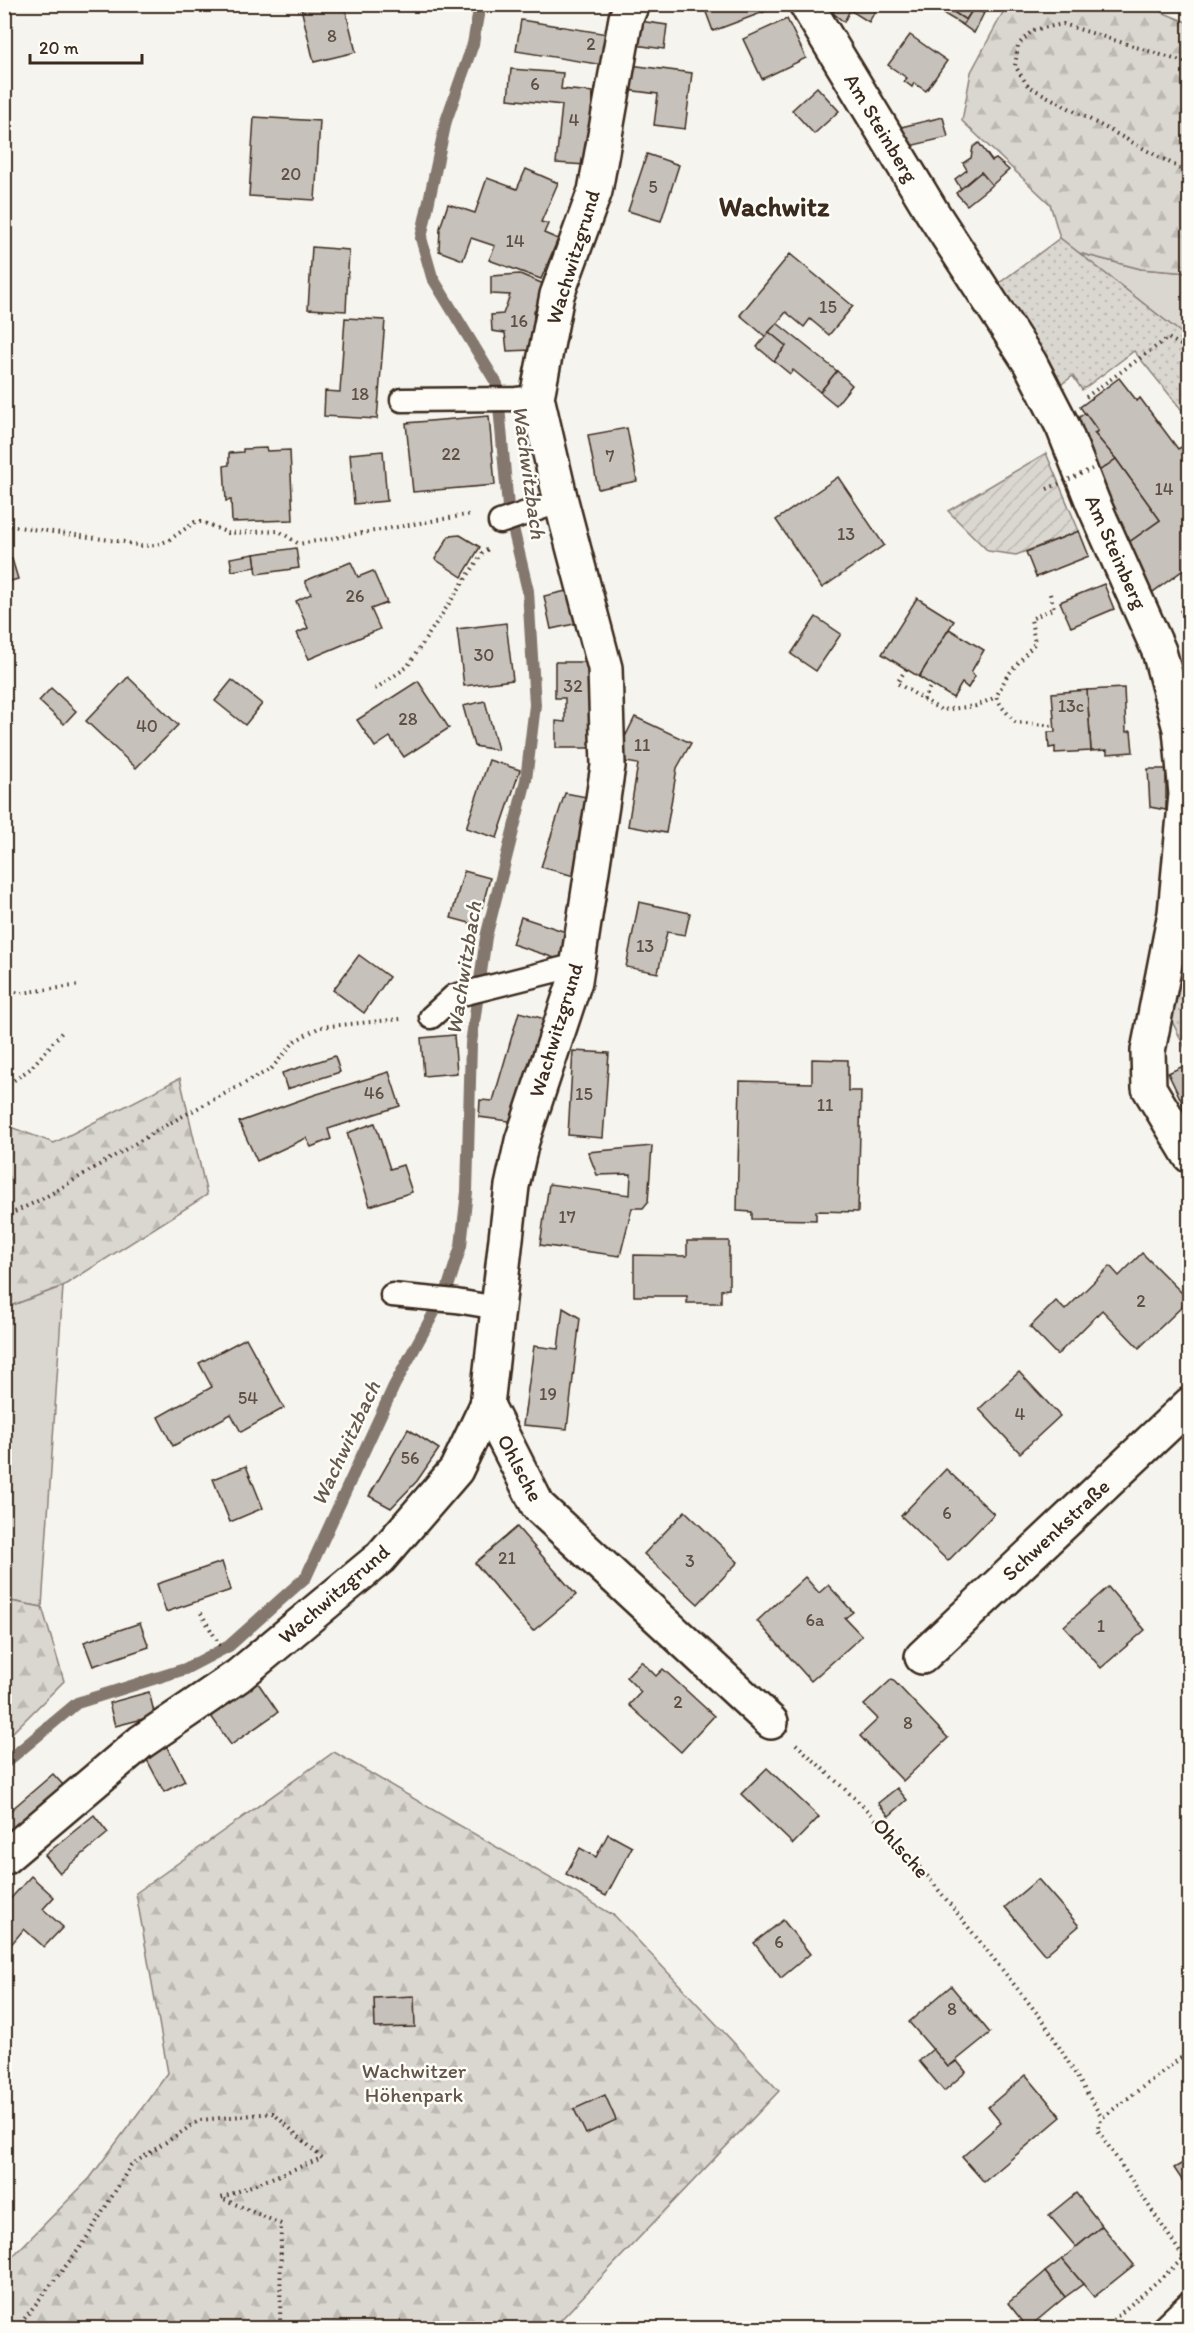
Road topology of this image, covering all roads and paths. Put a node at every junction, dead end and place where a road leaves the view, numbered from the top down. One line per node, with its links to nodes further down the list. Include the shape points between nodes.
1 (632, 4): 7 (street, Wachwitzgrund, via 626,18 595,191 557,295)
2 (806, 4): 29 (street, Am Steinberg, via 932,212 1030,363 1063,428 1159,651 1180,729 1186,794 1175,913 1148,1051 1149,1088)
3 (1190, 64): 4 (path, via 1063,24 1032,30 1018,45 1015,66 1028,86)
4 (1190, 176)
5 (1190, 350): 6 (path, via 1168,338)
6 (1086, 396)
7 (527, 398): 8 (lane); 11 (street, Wachwitzgrund)
8 (402, 400)
9 (1092, 468): 10 (path, bridge)
10 (1047, 489)
11 (561, 501): 13 (lane); 23 (street, Wachwitzgrund, via 605,668 609,766)
12 (474, 514): 14 (path, via 299,544 279,531 228,533 202,522 195,522 157,545 141,546)
13 (510, 519)
14 (4, 525)
15 (489, 548): 19 (path, via 407,667)
16 (1050, 594): 20 (path, via 1054,608 1031,619 1035,643 1007,676)
17 (906, 669): 21 (path, via 897,683)
18 (932, 685): 21 (path)
19 (375, 690)
20 (996, 697): 21 (path, via 976,706 941,710); 22 (path, via 1015,722)
21 (923, 700)
22 (1055, 726)
23 (577, 965): 26 (lane, via 454,996); 32 (street, Wachwitzgrund, via 522,1141 512,1186)
24 (81, 986): 25 (path, via 21,993)
25 (4, 990)
26 (431, 1017): 30 (path, via 320,1027 295,1041 271,1069)
27 (63, 1031): 28 (path, via 30,1069)
28 (4, 1087)
29 (1190, 1156)
30 (4, 1217)
31 (392, 1295): 32 (lane)
32 (498, 1308): 34 (street, Wachwitzgrund)
33 (1190, 1404): 37 (street, Schwenkstraße)
34 (488, 1405): 38 (street, Ohlsche, via 538,1506); 39 (street, Wachwitzgrund, via 456,1470 380,1558 238,1676 141,1742)
35 (201, 1613): 36 (path)
36 (217, 1640)
37 (922, 1657)
38 (771, 1722): 41 (path, Ohlsche, via 863,1806 925,1873 1044,2022)
39 (4, 1858)
40 (1190, 2051): 41 (path)
41 (1102, 2118): 45 (path, Ohlsche, via 1097,2129 1184,2258)
42 (1190, 2302): 46 (lane)
43 (17, 2328): 44 (path, via 83,2244 131,2166 200,2120 273,2113 322,2158 221,2198 280,2224)
44 (280, 2328)
45 (1104, 2328)
46 (1163, 2328)

